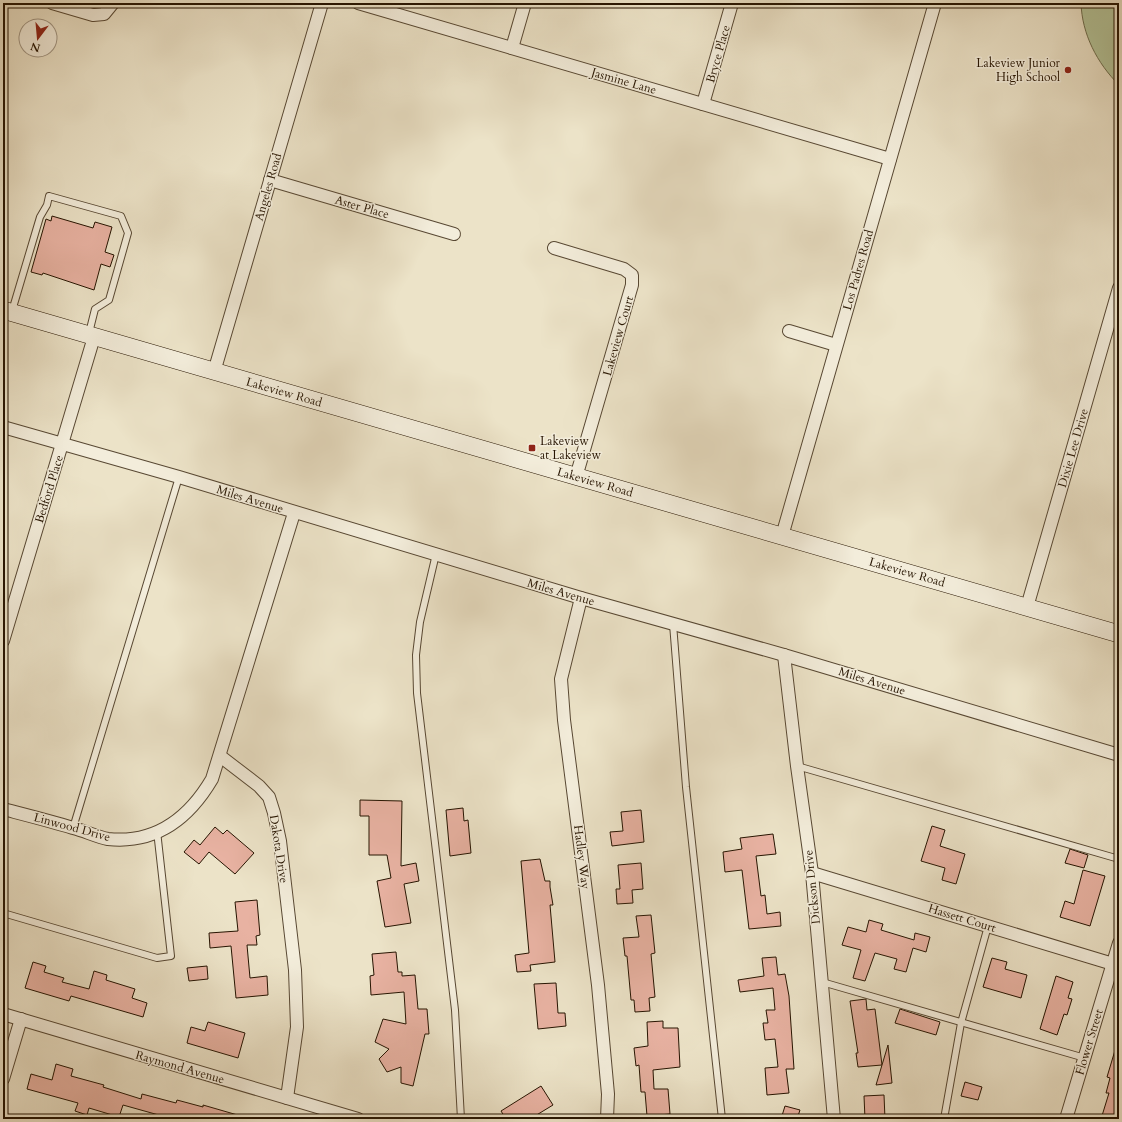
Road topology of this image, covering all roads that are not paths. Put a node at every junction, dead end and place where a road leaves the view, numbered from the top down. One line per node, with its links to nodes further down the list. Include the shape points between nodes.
1 (52, 3): 2 (street, via 93,15 104,14)
2 (113, 3)
3 (322, 3): 11 (street, Angeles Road)
4 (358, 3): 8 (street, Jasmine Lane)
5 (525, 3): 8 (street)
6 (732, 3): 9 (street, Bryce Place)
7 (935, 3): 10 (street, Los Padres Road)
8 (512, 48): 9 (street, Jasmine Lane)
9 (703, 104): 10 (street, Jasmine Lane)
10 (890, 159): 18 (street, Los Padres Road)
11 (270, 180): 12 (street, Aster Place); 19 (street, Angeles Road)
12 (454, 234)
13 (554, 248): 23 (street, Lakeview Court, via 624,269 632,275 632,285)
14 (1119, 288): 28 (street, Dixie Lee Drive)
15 (7, 311): 17 (main road, Lakeview Road); 17 (lane, via 49,196 122,216 128,233 109,300 95,309)
16 (789, 332): 18 (street)
17 (91, 336): 19 (main road, Lakeview Road); 21 (street, Bedford Place)
18 (836, 345): 25 (street, Los Padres Road)
19 (214, 372): 23 (main road, Lakeview Road)
20 (3, 427): 21 (street, Miles Avenue)
21 (62, 443): 22 (street, Miles Avenue); 31 (street, Bedford Place)
22 (179, 477): 24 (street, Miles Avenue); 37 (lane)
23 (576, 477): 25 (main road, Lakeview Road)
24 (294, 513): 26 (street, Miles Avenue); 34 (street)
25 (782, 536): 28 (main road, Lakeview Road)
26 (436, 554): 27 (street, Miles Avenue); 53 (lane, via 420,622 416,656 417,694 455,1010)
27 (581, 598): 29 (street, Miles Avenue); 54 (street, Hadley Way, via 561,679 598,985 608,1094)
28 (1027, 607): 30 (main road, Lakeview Road)
29 (673, 624): 32 (street, Miles Avenue); 55 (lane, via 686,787)
30 (1119, 634)
31 (3, 641)
32 (784, 655): 33 (street, Miles Avenue); 35 (street, Dickson Drive)
33 (1119, 754)
34 (220, 756): 38 (street, Linwood Drive, via 212,779 201,798 170,826); 51 (street, Dakota Drive, via 259,786 268,797 280,841 295,970 297,1027)
35 (797, 766): 39 (lane); 40 (street, Dickson Drive)
36 (3, 809): 37 (street, Linwood Drive)
37 (73, 828): 38 (street, Linwood Drive, via 108,839 129,839)
38 (157, 831): 41 (lane, via 171,956 158,958)
39 (1119, 859)
40 (812, 873): 42 (street, Hassett Court); 45 (street, Dickson Drive)
41 (3, 913)
42 (988, 926): 44 (street, Hassett Court); 48 (lane)
43 (1119, 943): 44 (street, Flower Street)
44 (1113, 964): 49 (street, Flower Street)
45 (822, 982): 48 (lane); 56 (street, Dickson Drive)
46 (3, 1014): 47 (street, Raymond Avenue)
47 (21, 1020): 50 (street); 51 (street, Raymond Avenue)
48 (961, 1023): 49 (lane); 57 (lane)
49 (1085, 1058): 58 (street, Flower Street)
50 (3, 1080)
51 (287, 1098): 52 (street, Raymond Avenue)
52 (358, 1119)
53 (461, 1119)
54 (607, 1119)
55 (722, 1119)
56 (834, 1119)
57 (944, 1119)
58 (1066, 1119)

